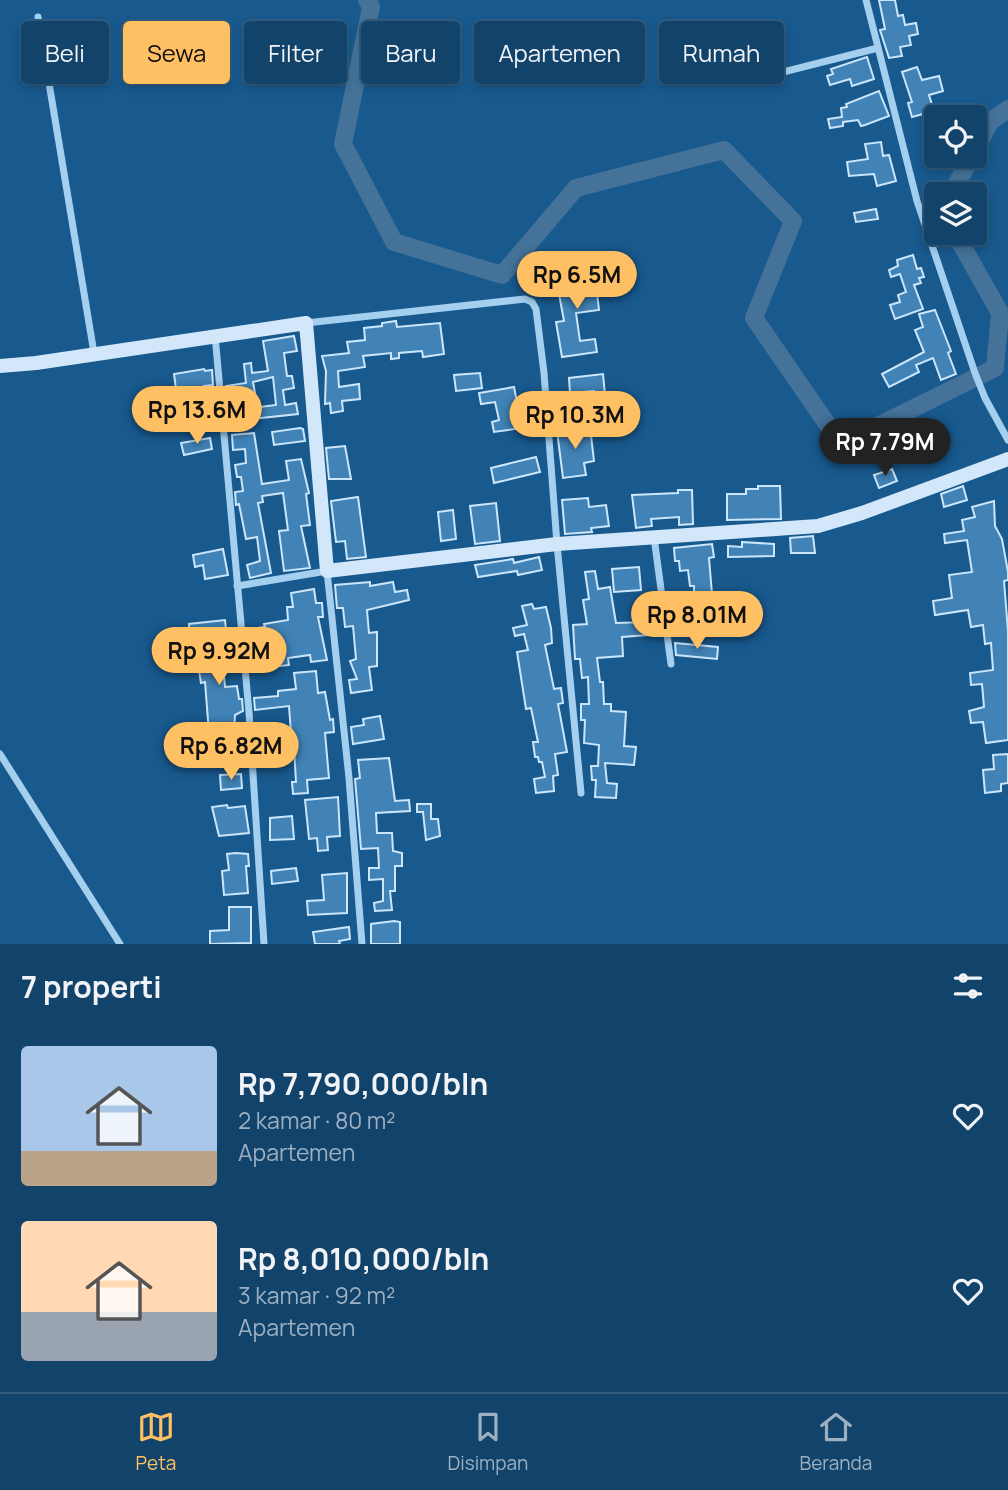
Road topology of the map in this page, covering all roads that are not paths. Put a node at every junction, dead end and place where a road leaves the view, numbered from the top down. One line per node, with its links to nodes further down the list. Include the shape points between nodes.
1 (866, 0): 3 (street)
2 (38, 17): 7 (street)
3 (878, 48): 4 (street); 9 (street, via 918,201 975,373)
4 (784, 72)
5 (306, 323): 6 (street); 12 (street, via 524,299 532,302 544,373); 13 (street)
6 (215, 334): 7 (street); 14 (street)
7 (94, 353): 8 (street)
8 (0, 366)
9 (1008, 440)
10 (1008, 459): 11 (street, via 818,526)
11 (654, 537): 12 (street); 15 (street)
12 (557, 544): 13 (street); 17 (street)
13 (327, 571): 14 (street); 20 (street)
14 (237, 586): 19 (street)
15 (671, 664)
16 (0, 754): 18 (street)
17 (580, 793)
18 (120, 944)
19 (264, 944)
20 (362, 944)

